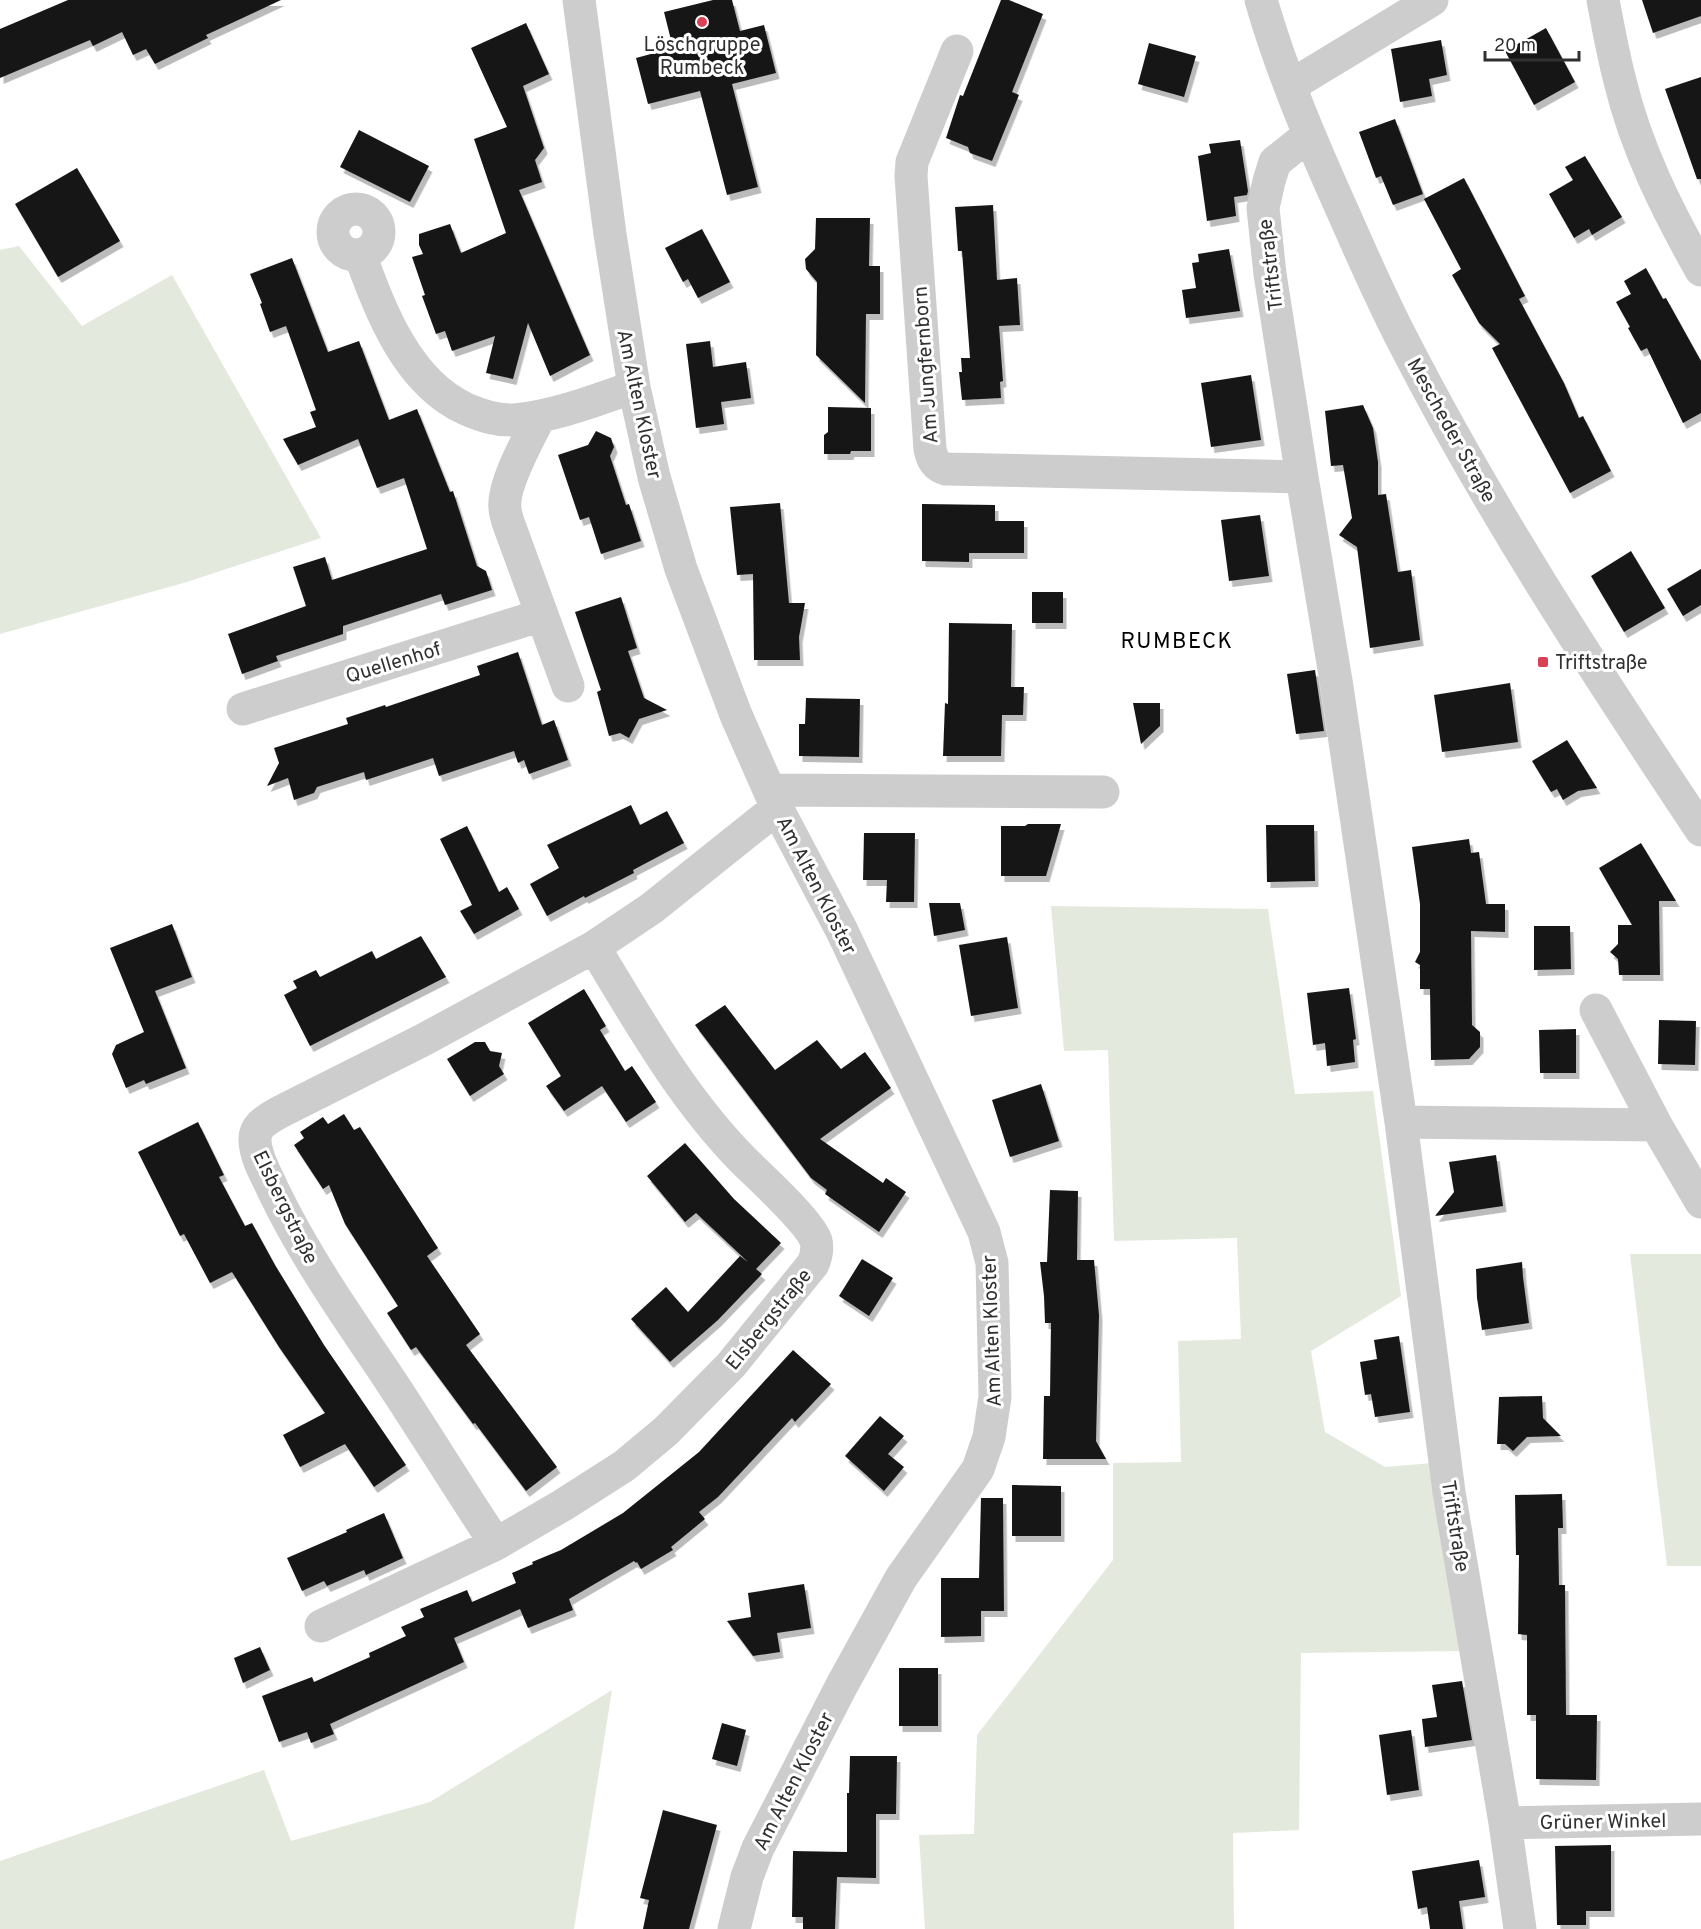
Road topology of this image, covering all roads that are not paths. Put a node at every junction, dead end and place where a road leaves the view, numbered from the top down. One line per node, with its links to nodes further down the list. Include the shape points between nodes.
1 (579, 0): 10 (street, Am Alten Kloster)
2 (1261, 0): 6 (street, Mescheder Straße)
3 (1432, 0): 6 (street)
4 (1603, 0): 9 (street, via 1620,82 1634,126 1664,201)
5 (957, 51): 12 (street, Am Jungfernborn, via 912,162 911,176 930,449 936,464 946,469)
6 (1290, 86): 7 (street, Mescheder Straße)
7 (1308, 135): 12 (street, Triftstraße, via 1275,162 1263,208); 18 (street, Mescheder Straße, via 1402,340 1468,462 1578,642)
8 (360, 255): 11 (street, via 388,324 426,381 478,415 496,420)
9 (1701, 270)
10 (634, 387): 11 (street); 17 (street, Am Alten Kloster, via 654,477 681,569)
11 (540, 416): 13 (street, via 513,473 504,508)
12 (1302, 477): 21 (street, Triftstraße)
13 (543, 615): 14 (street); 15 (street, Quellenhof)
14 (567, 686)
15 (243, 709)
16 (1104, 792): 17 (street, Am Alten Kloster)
17 (773, 799): 19 (street, Elsbergstraße, via 652,908); 28 (street, Am Alten Kloster, via 842,931 984,1232 992,1263 995,1397 989,1437 978,1469 902,1578 842,1685 758,1848)
18 (1701, 830)
19 (594, 947): 24 (street, Elsbergstraße, via 704,1117 806,1224 816,1243 816,1256 731,1365 645,1450 600,1482); 24 (street, Elsbergstraße, via 280,1112 262,1123 254,1138 264,1171 304,1250)
20 (1596, 1010): 22 (street)
21 (1401, 1122): 22 (street); 27 (street, Triftstraße, via 1449,1492)
22 (1656, 1125): 23 (street)
23 (1701, 1202)
24 (496, 1544): 25 (street, Elsbergstraße)
25 (321, 1626)
26 (1701, 1819): 27 (street, Grüner Winkel)
27 (1505, 1823): 29 (street, Triftstraße)
28 (734, 1929)
29 (1520, 1929)

